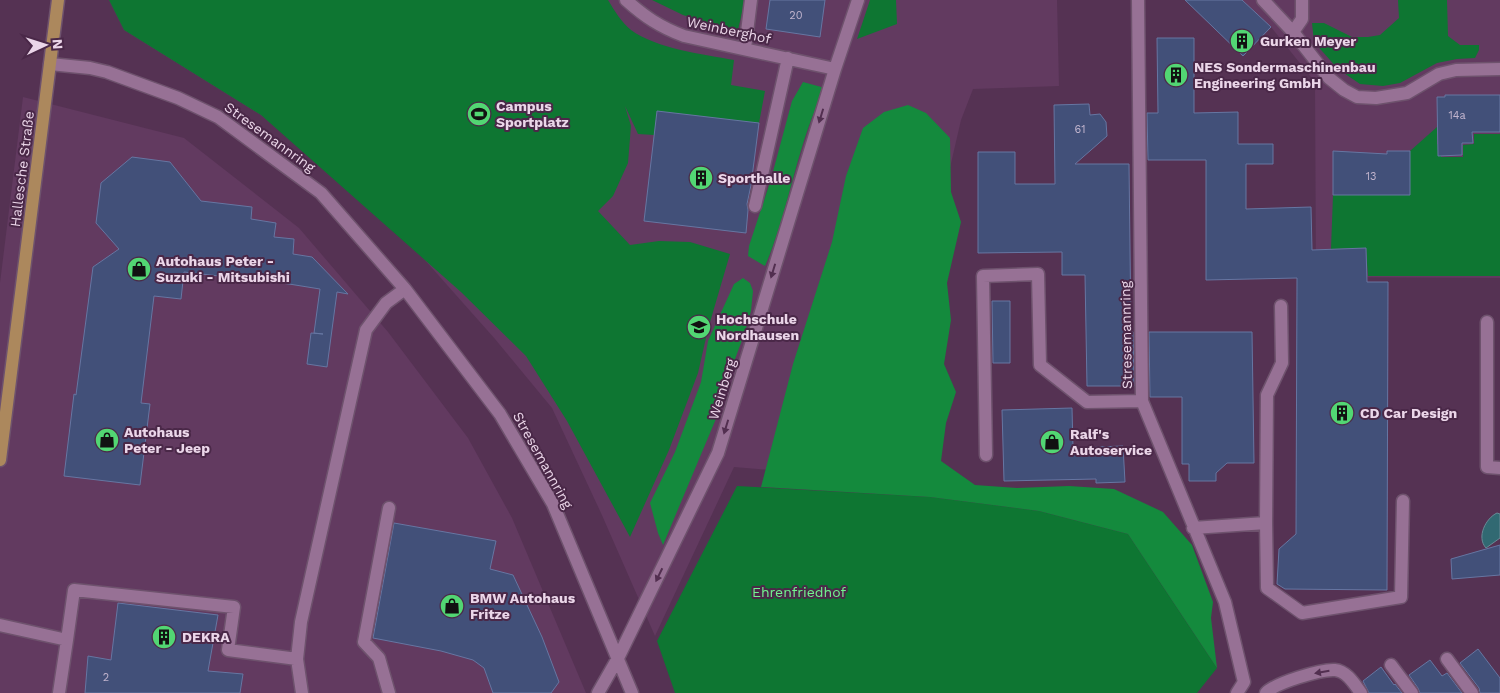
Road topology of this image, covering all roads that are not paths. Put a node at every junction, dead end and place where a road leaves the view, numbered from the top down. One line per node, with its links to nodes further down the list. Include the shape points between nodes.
1 (58, 0): 11 (main road, Hallesche Straße)
2 (626, 0): 9 (street, Weinberghof, via 662,28 684,36)
3 (751, 0): 9 (street)
4 (858, 0): 12 (street, Weinberg)
5 (1138, 0): 18 (street, Stresemannring)
6 (1262, 0): 8 (street)
7 (1302, 0): 8 (street, via 1302,18)
8 (1293, 32): 13 (street, via 1329,78 1357,97 1376,98 1407,93 1439,74 1456,70)
9 (744, 48): 10 (street, Weinberghof)
10 (788, 58): 12 (street, Weinberghof); 14 (street)
11 (50, 64): 15 (street, Stresemannring, via 107,72 178,98 218,117 321,193); 20 (main road, Hallesche Straße)
12 (835, 69): 28 (street, Weinberg, one-way to 28, via 718,453)
13 (1500, 69)
14 (755, 206)
15 (404, 289): 28 (street, Stresemannring, via 500,414 553,504); 29 (street, via 386,303 366,330 301,622)
16 (1281, 306): 24 (street, via 1282,364 1267,395)
17 (1487, 322): 21 (street, via 1487,467)
18 (1142, 400): 19 (street, via 1087,402 1056,378 1040,365 1038,274 983,276); 25 (street, Stresemannring)
19 (986, 455)
20 (0, 460)
21 (1500, 468)
22 (1403, 501): 24 (street, via 1401,597 1302,612 1267,588)
23 (389, 508): 34 (street, via 364,642 380,658)
24 (1266, 523): 25 (street)
25 (1193, 528): 37 (street, Stresemannring, via 1225,602 1244,682)
26 (0, 625): 27 (street)
27 (67, 640): 29 (street, via 74,590 234,607 228,650); 32 (street)
28 (618, 658): 35 (street, Weinberg); 36 (street, Stresemannring)
29 (297, 659): 33 (street)
30 (1447, 660): 41 (street)
31 (1391, 665): 40 (street)
32 (59, 693)
33 (302, 693)
34 (389, 693)
35 (598, 693)
36 (632, 693)
37 (1237, 693)
38 (1266, 693): 39 (street, one-way to 38, via 1350,678 1337,670 1290,681)
39 (1361, 693)
40 (1412, 693)
41 (1472, 693)

